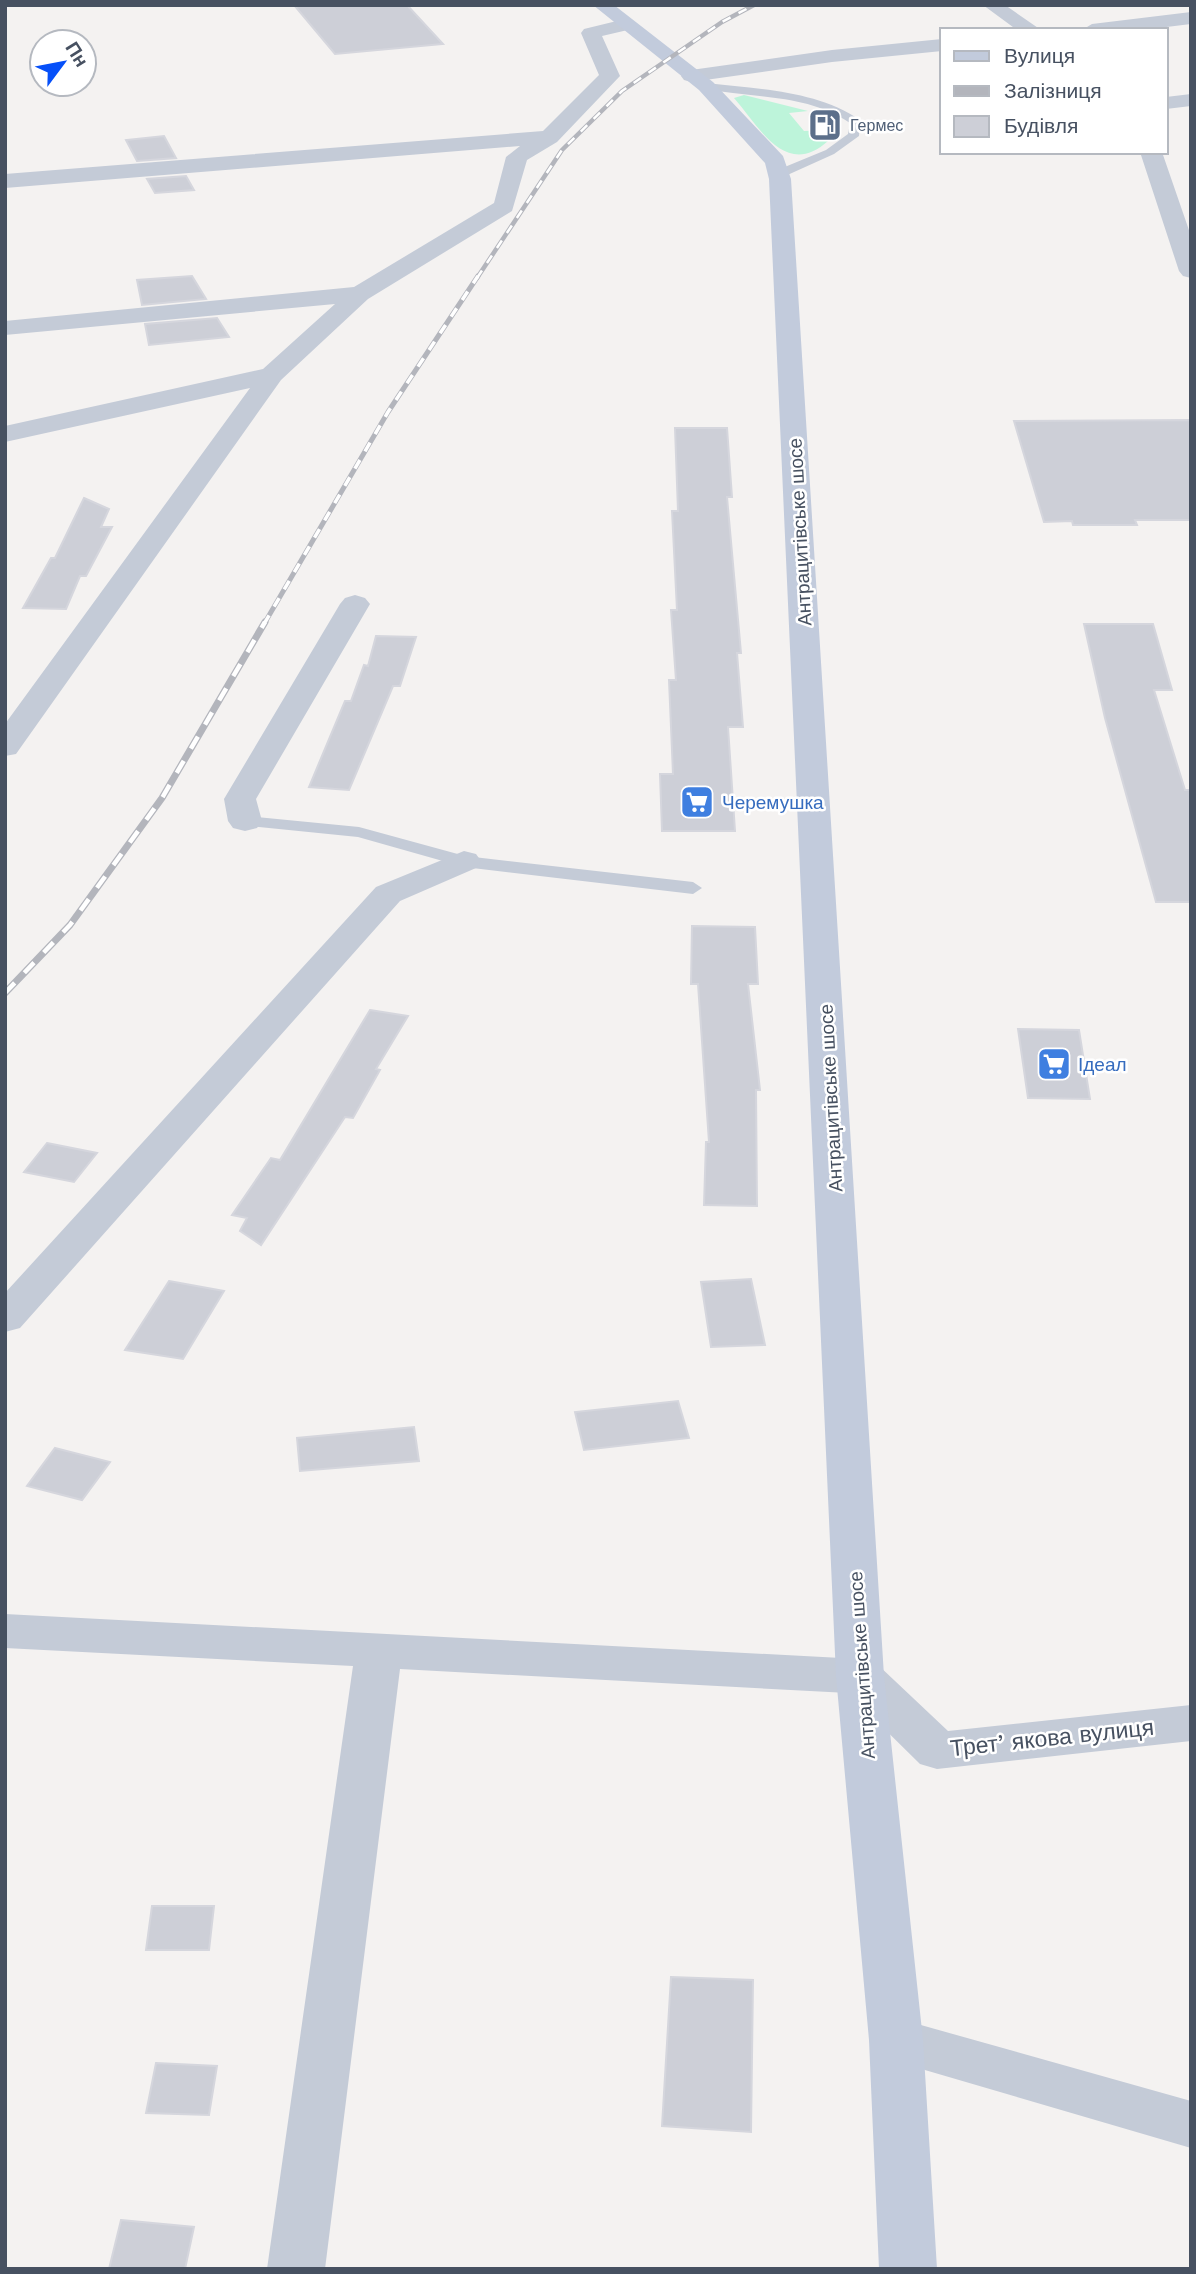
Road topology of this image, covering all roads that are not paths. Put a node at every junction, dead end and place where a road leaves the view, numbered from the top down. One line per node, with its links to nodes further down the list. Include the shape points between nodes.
1 (992, 5): 4 (street)
2 (614, 15): 7 (main road); 10 (street, via 591,33 610,76)
3 (1191, 18): 5 (street)
4 (1028, 28)
5 (1108, 28)
6 (940, 46): 7 (street, via 832,56)
7 (698, 81): 12 (main road, via 775,162); 12 (lane, via 795,99 837,111 856,122 853,136 830,152)
8 (1191, 100): 9 (street)
9 (1168, 103)
10 (549, 137): 13 (street); 17 (street, via 517,157 504,206)
11 (1152, 154): 15 (street)
12 (779, 174): 29 (main road, Антрацитівське шосе)
13 (5, 181)
14 (1191, 198): 15 (street)
15 (1166, 199): 16 (street)
16 (1191, 271)
17 (360, 294): 18 (street); 19 (street)
18 (5, 328)
19 (272, 375): 20 (street); 22 (street)
20 (5, 434)
21 (355, 604): 23 (street, via 240,799)
22 (5, 747)
23 (245, 821): 24 (lane, via 359,832)
24 (464, 861): 25 (lane); 26 (street, via 388,894)
25 (693, 888)
26 (5, 1319)
27 (5, 1631): 28 (street)
28 (379, 1651): 29 (street); 33 (street)
29 (860, 1676): 30 (street, Третʼякова вулиця, via 937,1751); 31 (main road, Антрацитівське шосе)
30 (1191, 1723)
31 (896, 2040): 32 (street); 34 (main road, Антрацитівське шосе)
32 (1191, 2125)
33 (296, 2269)
34 (908, 2269)

